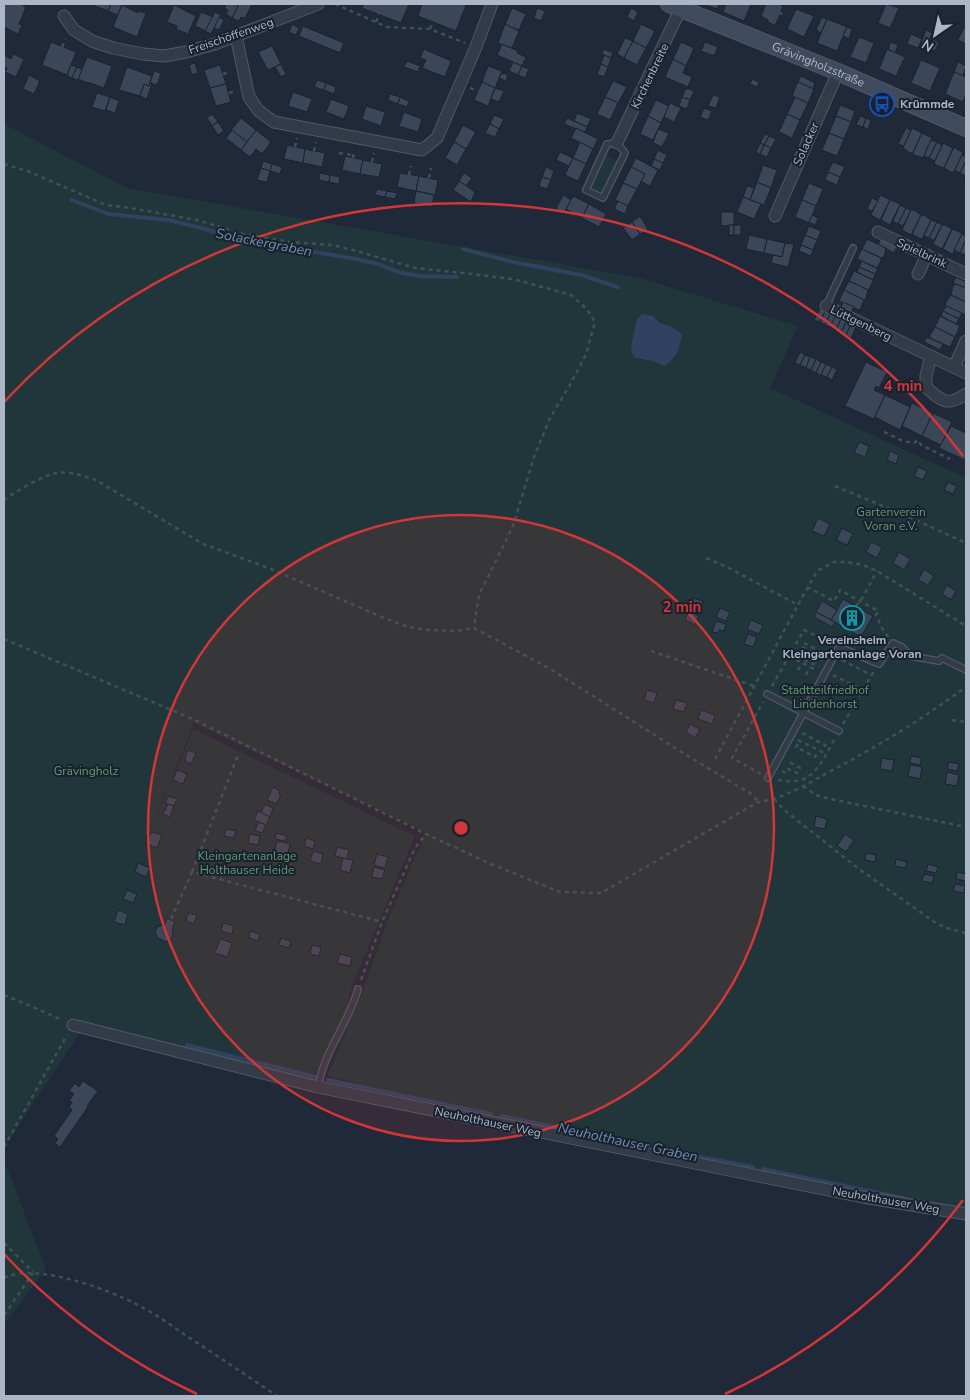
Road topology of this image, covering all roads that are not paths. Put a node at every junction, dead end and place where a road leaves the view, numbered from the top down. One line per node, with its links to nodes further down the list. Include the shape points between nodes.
1 (318, 4): 5 (street, Freischöffenweg)
2 (492, 4): 5 (street, via 437,138 422,150 274,122 259,111 249,97)
3 (675, 6): 6 (main road, Grävingholzstraße); 8 (street, Kirchenbreite)
4 (64, 16): 5 (street, Freischöffenweg, via 74,30 92,41 143,54 164,56 186,52)
5 (236, 36)
6 (838, 72): 7 (main road, Grävingholzstraße); 9 (street, Solacker)
7 (966, 128)
8 (617, 143): 8 (lane, Kirchenbreite, via 625,153 603,198 586,190 607,144)
9 (775, 216)
10 (878, 232): 12 (street, Spielbrink)
11 (854, 248): 15 (lane, Lüttgenberg)
12 (927, 256): 13 (street); 14 (street, Spielbrink)
13 (918, 274)
14 (966, 274)
15 (826, 306): 17 (street, Lüttgenberg)
16 (966, 341): 18 (street)
17 (931, 356): 18 (street, Lüttgenberg); 20 (street, via 926,387 939,399 951,401)
18 (954, 367): 19 (street, Lüttgenberg)
19 (966, 373)
20 (966, 394)
21 (966, 670): 23 (lane, via 942,658 939,661 910,656 893,643 878,664 839,647)
22 (767, 694): 23 (lane)
23 (803, 712): 24 (lane); 25 (lane)
24 (839, 731)
25 (768, 778)
26 (358, 988): 28 (lane, via 350,1012 324,1062)
27 (73, 1025): 28 (street, Neuholthauser Weg)
28 (318, 1087): 29 (street, Neuholthauser Weg, via 797,1184)
29 (966, 1214)

